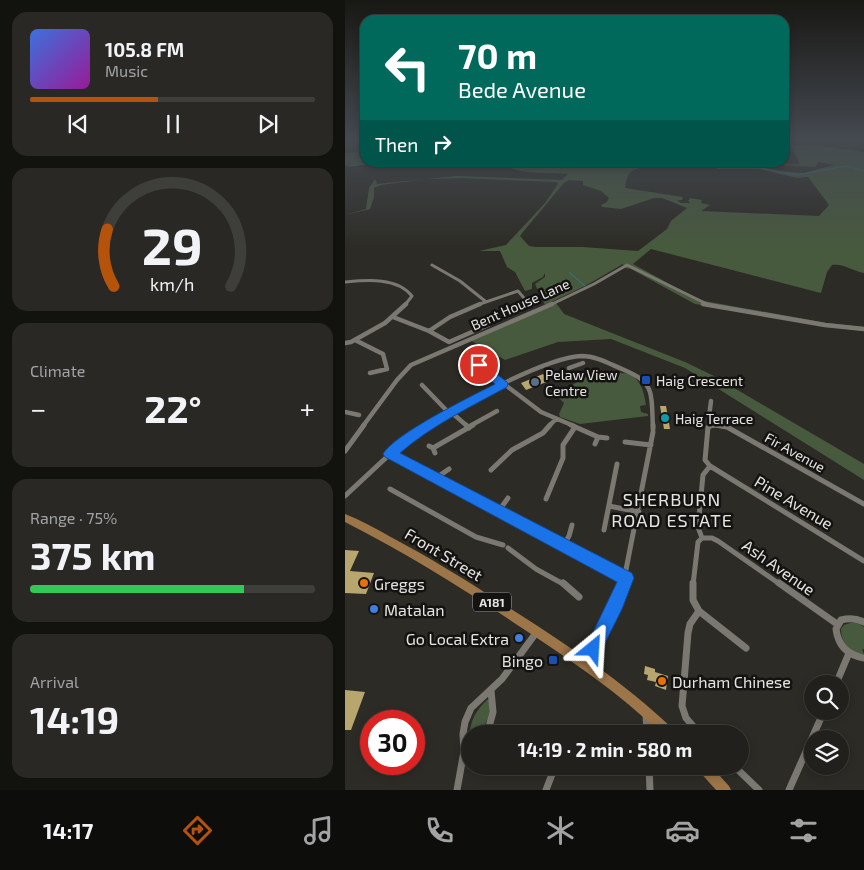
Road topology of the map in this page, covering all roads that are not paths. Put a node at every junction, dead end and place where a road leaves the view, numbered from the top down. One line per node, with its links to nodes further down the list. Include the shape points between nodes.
1 (432, 265): 4 (street, via 454,276)
2 (345, 282): 5 (street, via 368,279 409,291 412,296)
3 (524, 298): 4 (street, via 518,291)
4 (485, 301): 8 (street, via 457,312)
5 (393, 317): 8 (street); 9 (street)
6 (488, 325): 8 (street, via 449,342)
7 (864, 329): 34 (street, Bent House Lane, via 704,304 627,265 556,302 411,365)
8 (429, 330)
9 (355, 340): 10 (street); 16 (street, via 383,354 387,369)
10 (345, 343)
11 (575, 356): 14 (street); 17 (street, via 541,366); 32 (street, via 599,359 639,376 645,382 650,391)
12 (583, 363): 14 (street)
13 (473, 365): 17 (street, via 481,363)
14 (576, 365): 15 (street)
15 (569, 368)
16 (369, 373)
17 (503, 384): 22 (street); 24 (street)
18 (422, 385): 22 (street)
19 (711, 401): 25 (street, via 709,417)
20 (497, 411): 27 (street)
21 (345, 412): 23 (street)
22 (450, 412): 27 (street); 35 (street)
23 (359, 416)
24 (556, 419): 26 (street); 39 (street, via 543,433 512,450)
25 (713, 424): 37 (street, via 708,427 705,460); 45 (street, Fir Avenue, via 727,427)
26 (575, 427): 28 (street); 44 (street, via 563,445 563,458)
27 (469, 428): 33 (street)
28 (598, 437): 29 (street); 31 (street)
29 (607, 438)
30 (625, 442): 32 (street)
31 (595, 444)
32 (651, 445): 48 (street)
33 (432, 449)
34 (345, 452)
35 (390, 454): 40 (street); 42 (street)
36 (617, 464): 46 (street)
37 (710, 466): 52 (street, via 703,475 698,527); 54 (street, Pine Avenue)
38 (449, 469): 40 (street)
39 (491, 470)
40 (436, 478): 47 (street)
41 (390, 489): 56 (street, via 476,537 506,546)
42 (345, 496)
43 (509, 498): 47 (street)
44 (546, 498)
45 (864, 504)
46 (609, 506): 48 (street); 51 (street)
47 (498, 512): 53 (street)
48 (639, 512): 55 (street)
49 (345, 518): 60 (main road, Front Street / A181, via 450,575)
50 (572, 525): 53 (street)
51 (604, 530)
52 (702, 538): 57 (street, via 698,542 692,592 692,600); 59 (street, Ash Avenue, via 713,538)
53 (563, 546): 55 (street)
54 (864, 561)
55 (626, 578): 64 (street)
56 (579, 597)
57 (699, 611): 61 (street); 73 (street, via 688,633 682,706)
58 (864, 622): 59 (street, via 848,617)
59 (837, 624): 62 (street, via 836,635)
60 (537, 632): 64 (main road, Front Street / A181); 66 (street)
61 (746, 648)
62 (849, 653): 63 (street); 65 (street)
63 (864, 658)
64 (586, 664): 67 (main road, Front Street / A181)
65 (840, 675)
66 (491, 690): 69 (street, via 471,708); 70 (street, via 495,705)
67 (646, 709): 71 (street); 72 (main road, A181)
68 (820, 720): 84 (street)
69 (464, 725)
70 (491, 725)
71 (647, 725)
72 (661, 725)
73 (692, 725)
74 (461, 774): 79 (street)
75 (552, 775): 80 (street)
76 (649, 775): 81 (street)
77 (711, 775): 82 (main road)
78 (743, 775): 83 (street)
79 (457, 790)
80 (546, 790)
81 (650, 790)
82 (725, 790)
83 (759, 790)
84 (789, 790)

